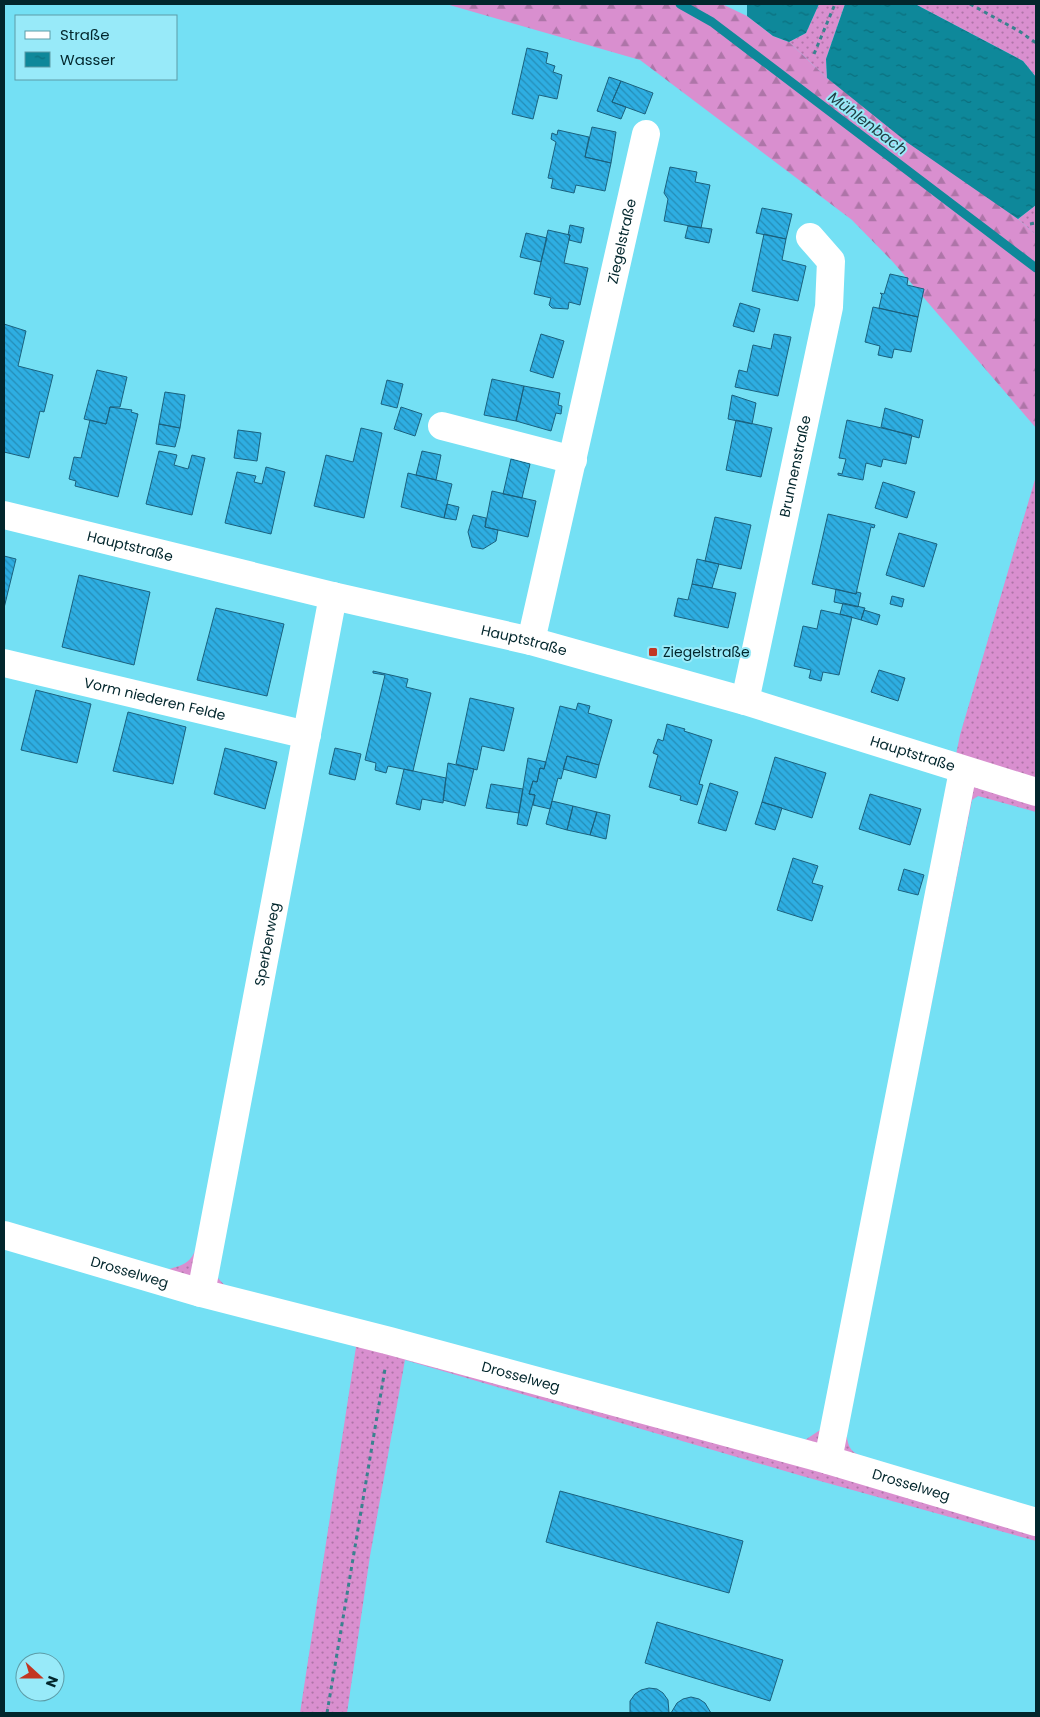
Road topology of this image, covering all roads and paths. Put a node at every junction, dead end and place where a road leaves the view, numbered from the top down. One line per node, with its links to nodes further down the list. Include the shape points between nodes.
1 (835, 4): 4 (path)
2 (970, 4): 3 (path)
3 (1036, 43)
4 (814, 54)
5 (646, 134): 10 (street, Ziegelstraße)
6 (1036, 223): 7 (path)
7 (1030, 224)
8 (810, 237): 15 (street, Brunnenstraße, via 831,261 829,307)
9 (442, 426): 10 (street)
10 (573, 460): 13 (street, Ziegelstraße)
11 (4, 515): 12 (street, Hauptstraße)
12 (333, 596): 13 (street, Hauptstraße); 16 (street, Sperberweg)
13 (531, 641): 15 (street, Hauptstraße)
14 (4, 663): 16 (street, Vorm niederen Felde)
15 (745, 701): 17 (street, Hauptstraße)
16 (307, 734): 20 (street, Sperberweg)
17 (963, 770): 18 (street, Hauptstraße); 22 (street)
18 (1036, 792)
19 (4, 1235): 20 (street, Drosselweg)
20 (201, 1293): 21 (street, Drosselweg)
21 (390, 1341): 22 (street, Drosselweg); 24 (path)
22 (828, 1460): 23 (street, Drosselweg)
23 (1036, 1522)
24 (327, 1713)

